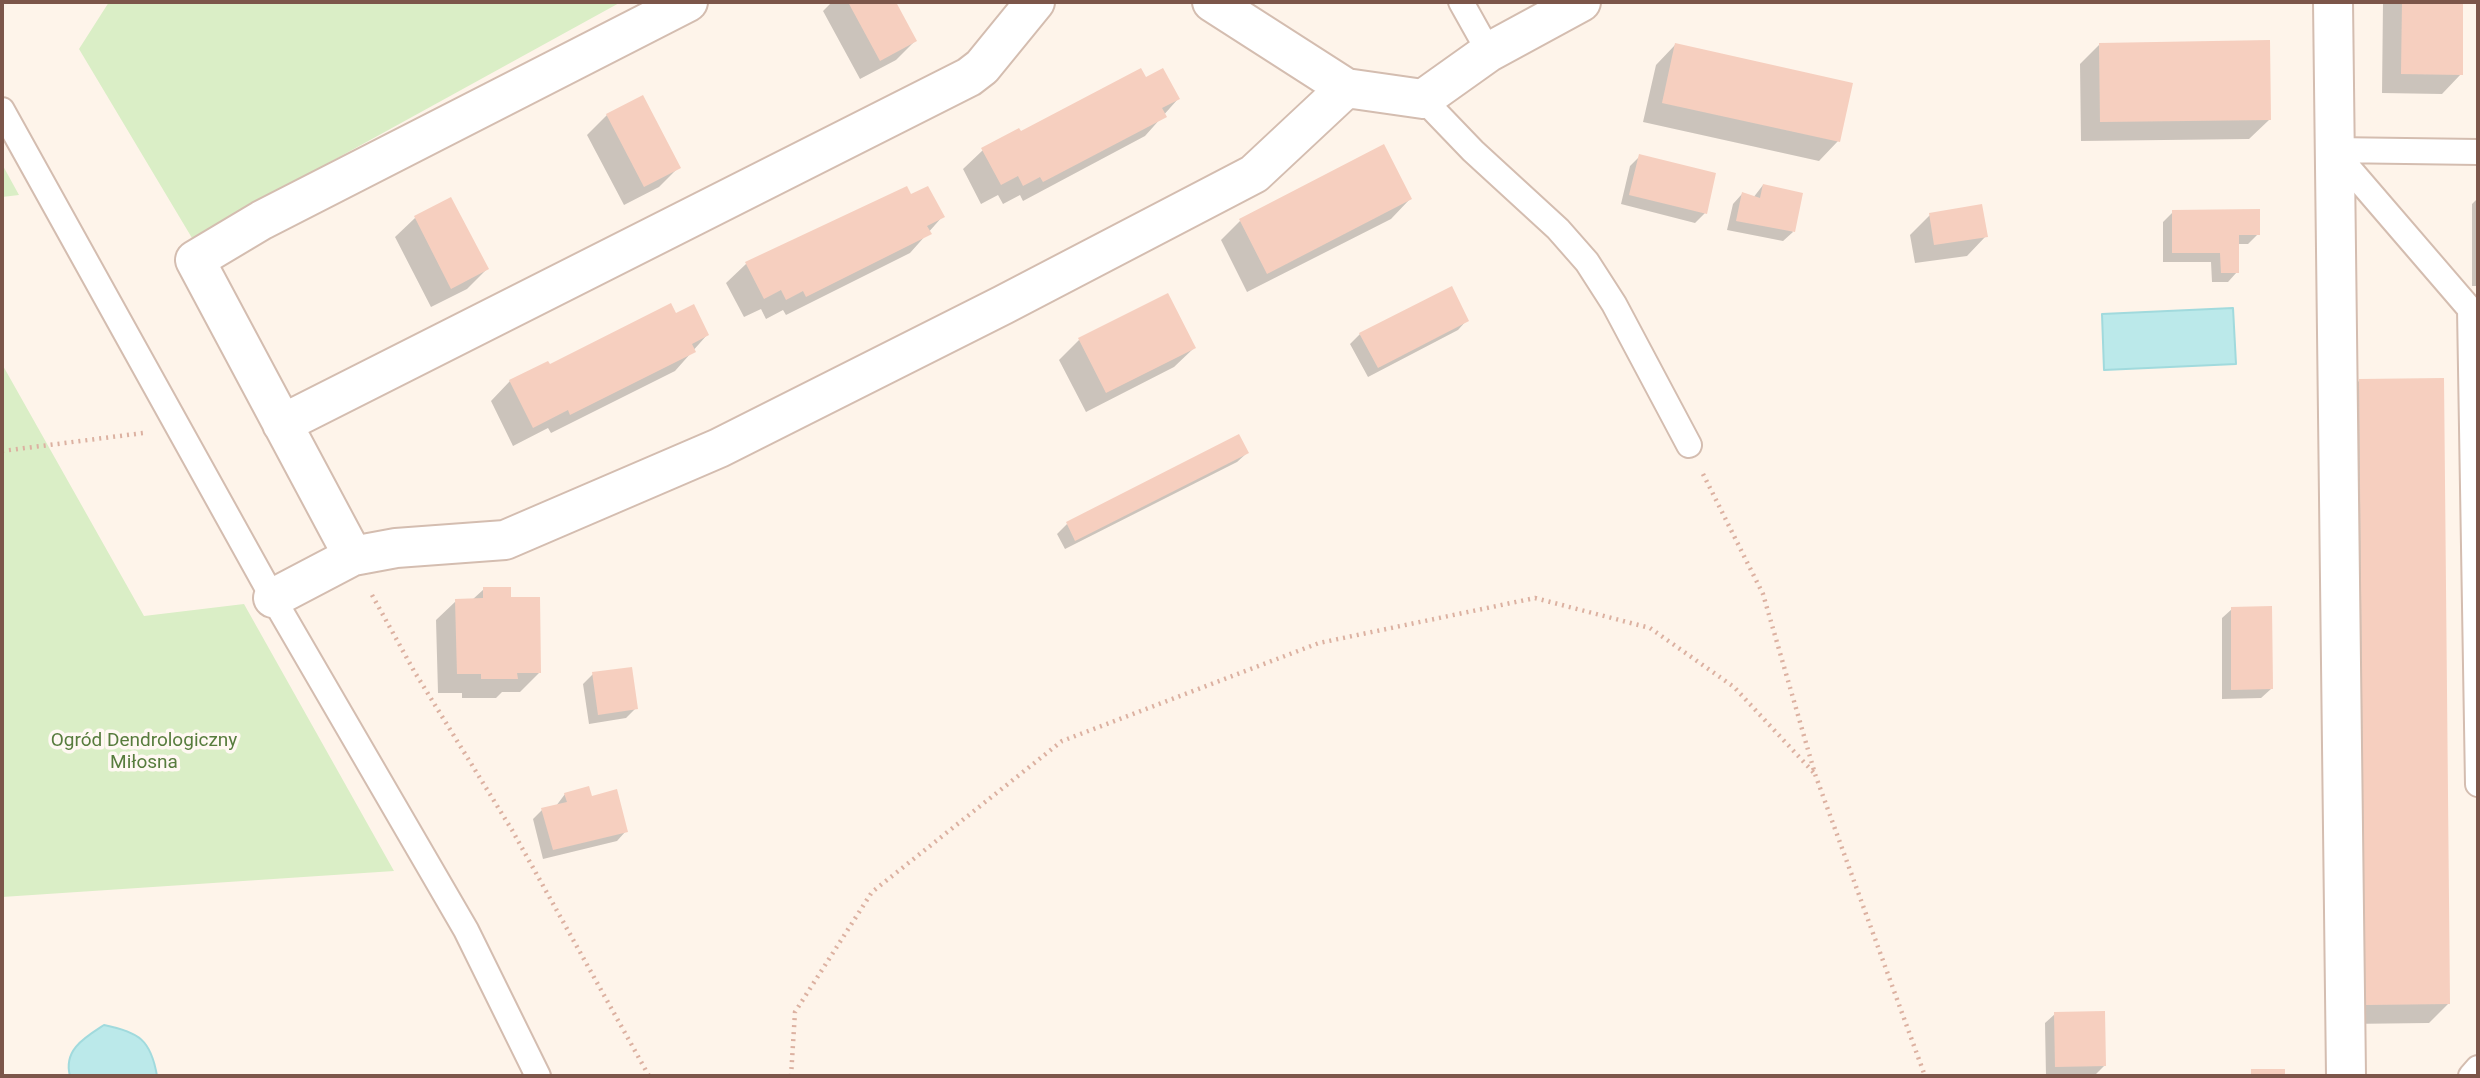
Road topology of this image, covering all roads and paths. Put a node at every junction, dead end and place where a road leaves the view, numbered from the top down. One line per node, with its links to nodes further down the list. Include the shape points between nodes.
1 (688, 2): 14 (street, via 262,220 195,260)
2 (1035, 2): 14 (street, via 969,77)
3 (1212, 2): 8 (street)
4 (1461, 2): 7 (lane)
5 (1581, 2): 7 (street)
6 (2333, 2): 11 (street)
7 (1489, 52): 9 (street)
8 (1346, 88): 9 (street); 18 (street, via 1254,173 719,447 505,540)
9 (1423, 99): 16 (lane, via 1587,262)
10 (2, 110): 15 (lane)
11 (2333, 150): 12 (lane); 13 (lane); 28 (street)
12 (2478, 152)
13 (2474, 309): 20 (lane)
14 (282, 424): 18 (street)
15 (178, 428): 17 (path); 19 (lane)
16 (1689, 445): 21 (path, via 1763,594)
17 (2, 451)
18 (353, 556): 19 (street); 25 (path, via 414,671 512,830)
19 (272, 598): 24 (lane, via 466,930)
20 (2477, 675): 22 (lane)
21 (1815, 774): 26 (path, via 1734,687 1650,628 1535,598 1319,643 1062,741 872,892 795,1012); 27 (path)
22 (2478, 784)
23 (2478, 1068): 29 (lane)
24 (538, 1076)
25 (649, 1076)
26 (791, 1076)
27 (1925, 1076)
28 (2346, 1076)
29 (2471, 1076)

